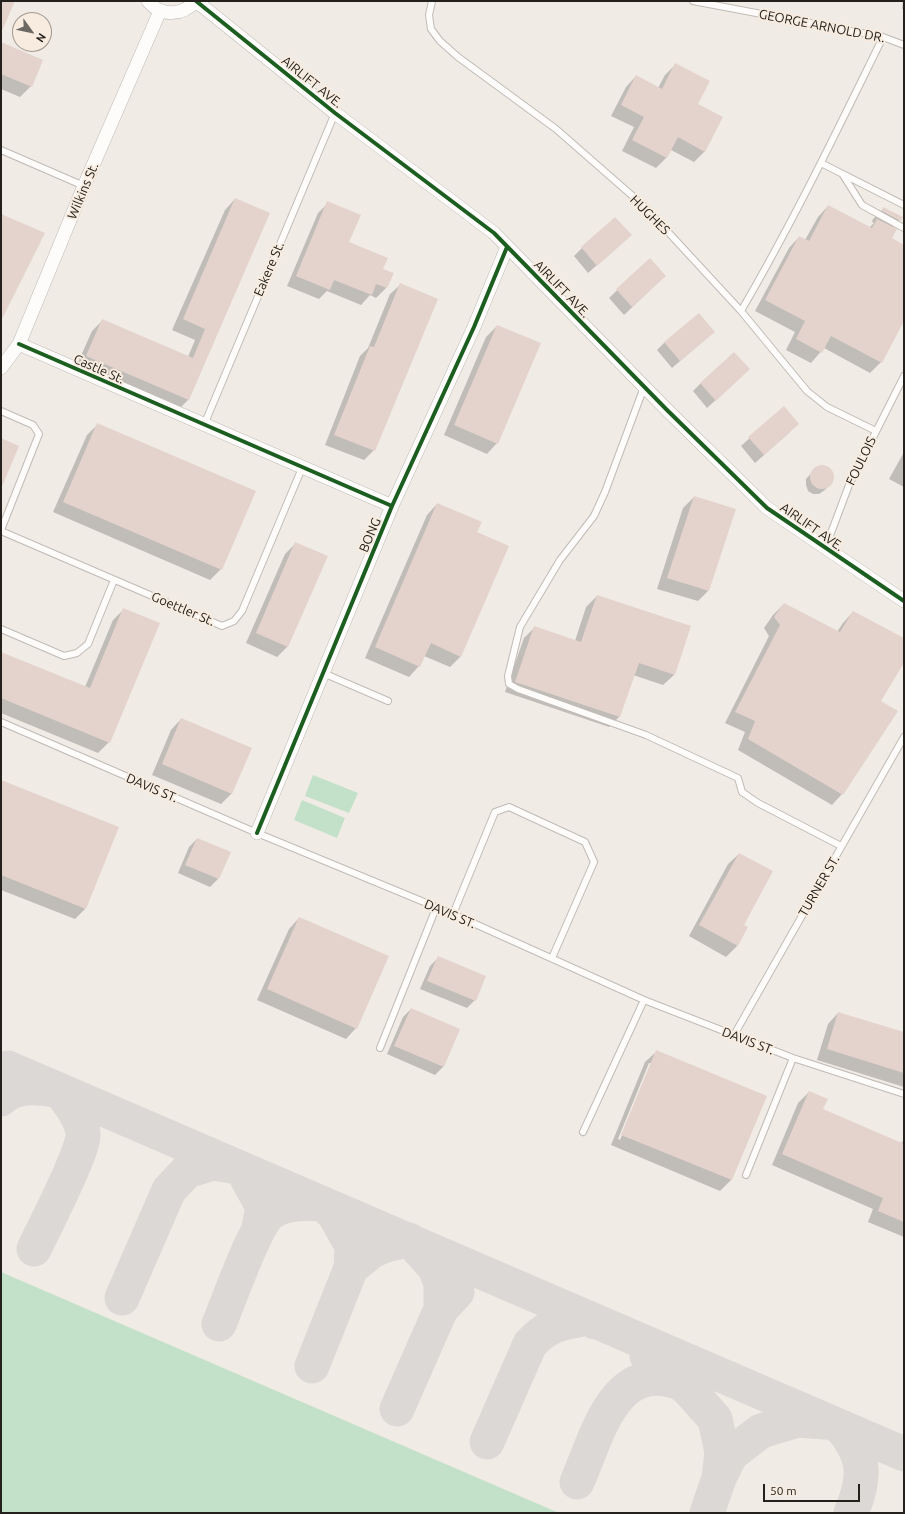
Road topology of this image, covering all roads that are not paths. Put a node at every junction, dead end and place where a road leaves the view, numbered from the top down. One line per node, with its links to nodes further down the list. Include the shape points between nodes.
1 (148, 1): 5 (street)
2 (196, 1): 5 (street, AIRLIFT AVE., via 184,11); 8 (street, AIRLIFT AVE.)
3 (432, 1): 16 (lane, HUGHES, via 429,15 431,29 440,42 556,129 644,206)
4 (693, 1): 6 (lane, GEORGE ARNOLD DR.)
5 (160, 11): 12 (street, Wilkins St.)
6 (883, 37): 7 (lane, GEORGE ARNOLD DR.); 10 (lane)
7 (904, 46)
8 (335, 113): 15 (street, AIRLIFT AVE., via 494,233); 22 (lane, Eakere St.)
9 (1, 150): 12 (lane)
10 (821, 163): 11 (lane); 16 (lane, via 775,253)
11 (843, 175): 13 (lane); 14 (lane, via 862,205)
12 (84, 186): 17 (street, Wilkins St.)
13 (904, 205)
14 (904, 228)
15 (507, 247): 20 (street, AIRLIFT AVE.); 25 (street, BONG, via 474,327)
16 (741, 311): 23 (lane, HUGHES, via 807,391 828,407)
17 (19, 344): 18 (street, Wilkins St.); 22 (street, Castle St.)
18 (1, 368)
19 (904, 376): 23 (lane, FOULOIS)
20 (644, 387): 27 (street, AIRLIFT AVE., via 767,508); 36 (lane, via 594,516 560,560 520,627 508,676 509,684 646,735 738,778 742,792 758,803)
21 (1, 411): 26 (lane, Goettler St., via 33,425 39,434)
22 (203, 426): 24 (street, Castle St.)
23 (876, 431): 27 (lane, FOULOIS, via 849,485)
24 (302, 468): 25 (street, Castle St.); 28 (lane, Goettler St., via 242,611 234,621 222,626)
25 (392, 506): 31 (street, BONG)
26 (1, 530): 28 (lane, Goettler St.)
27 (825, 548): 29 (street, AIRLIFT AVE.)
28 (114, 580): 30 (lane, via 88,644 77,653 64,656)
29 (904, 601)
30 (1, 629)
31 (323, 673): 32 (lane); 35 (street, BONG)
32 (388, 701)
33 (1, 722): 35 (lane, DAVIS ST.)
34 (904, 737): 36 (lane, TURNER ST.)
35 (257, 833): 37 (lane, DAVIS ST.)
36 (841, 846): 41 (lane, TURNER ST.)
37 (436, 908): 38 (lane, DAVIS ST.); 42 (lane)
38 (453, 914): 39 (lane, DAVIS ST.); 39 (lane, via 495,812 509,806 586,842 594,862)
39 (552, 958): 40 (lane, DAVIS ST.)
40 (644, 1000): 41 (lane, DAVIS ST.); 45 (lane)
41 (734, 1035): 43 (lane, DAVIS ST.)
42 (380, 1048)
43 (793, 1058): 44 (lane, DAVIS ST.); 46 (lane)
44 (904, 1094)
45 (583, 1132)
46 (746, 1175)

